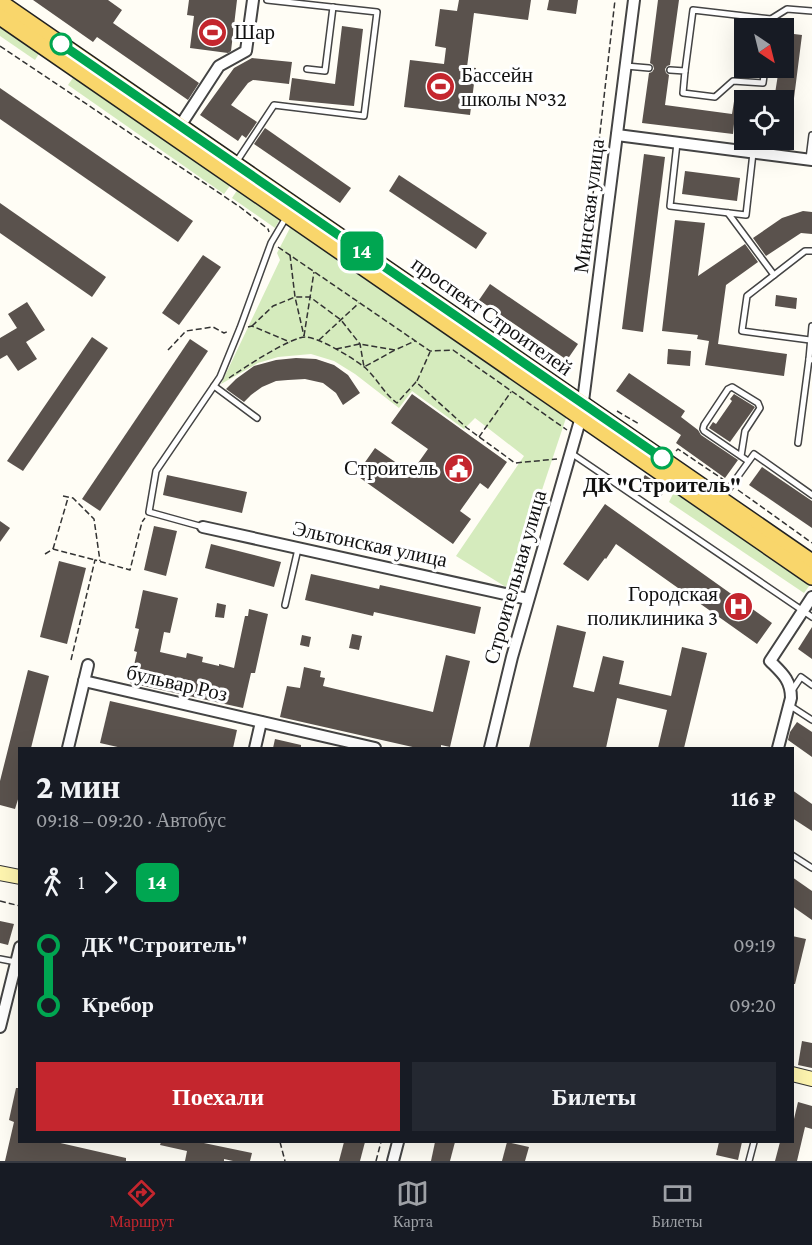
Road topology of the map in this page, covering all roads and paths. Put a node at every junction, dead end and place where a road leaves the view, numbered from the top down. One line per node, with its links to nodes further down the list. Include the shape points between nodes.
1 (253, 0): 18 (street, via 246,51 219,66)
2 (267, 0): 6 (lane)
3 (615, 0): 27 (path, via 590,221)
4 (634, 0): 12 (street, Минская улица)
5 (0, 2): 18 (main road, проспект Строителей)
6 (333, 7): 14 (lane, via 325,71); 24 (lane, via 377,12 364,116 274,105)
7 (812, 11): 10 (lane, via 787,9)
8 (0, 17): 24 (main road, проспект Строителей)
9 (762, 18): 16 (lane, via 693,10)
10 (773, 18)
11 (0, 46): 28 (path, via 240,207 268,229)
12 (626, 66): 13 (lane); 19 (street, Минская улица)
13 (650, 68)
14 (307, 69)
15 (670, 70): 16 (lane)
16 (685, 71): 17 (lane, via 683,93 716,97 733,81 763,83)
17 (764, 78)
18 (180, 126): 24 (main road, проспект Строителей)
19 (617, 135): 21 (street); 55 (street, Минская улица)
20 (812, 135): 23 (lane)
21 (677, 143): 22 (street); 26 (lane, via 670,206)
22 (753, 152): 23 (street); 26 (lane, via 746,215)
23 (810, 159)
24 (232, 169): 25 (main road, проспект Строителей)
25 (291, 210): 28 (lane); 55 (main road, проспект Строителей)
26 (728, 213): 32 (lane)
27 (592, 240)
28 (271, 243): 30 (path); 53 (lane)
29 (812, 251): 32 (lane, via 805,251)
30 (290, 255): 31 (path); 33 (path)
31 (314, 272): 34 (path); 35 (path)
32 (774, 275): 41 (lane, via 747,296 742,331)
33 (295, 297): 34 (path); 37 (path, via 273,306); 40 (path)
34 (310, 297): 36 (path); 40 (path)
35 (360, 303): 36 (path); 43 (path)
36 (341, 320): 42 (path); 44 (path)
37 (252, 326)
38 (812, 326): 41 (lane)
39 (186, 331): 46 (path)
40 (304, 337): 42 (path); 51 (path, via 246,365)
41 (810, 340): 49 (lane)
42 (318, 341): 45 (path)
43 (415, 341): 47 (path); 48 (path)
44 (360, 344): 45 (path); 47 (path); 50 (path)
45 (335, 349): 50 (path)
46 (168, 350)
47 (395, 350): 50 (path)
48 (430, 351): 52 (path); 54 (path, via 453,350)
49 (811, 360): 61 (lane)
50 (364, 367): 52 (path, via 397,403)
51 (230, 378)
52 (416, 382): 60 (path)
53 (214, 386): 57 (lane); 70 (lane, via 156,471)
54 (511, 391): 59 (path); 60 (path)
55 (582, 411): 62 (street, Строительная улица); 69 (main road, проспект Строителей); 78 (main road, проспект Строителей)
56 (619, 411): 58 (path)
57 (257, 418)
58 (639, 424)
59 (568, 431)
60 (479, 437): 64 (path, via 515,463)
61 (798, 443)
62 (571, 453): 80 (street, Строительная улица); 82 (lane)
63 (741, 456): 63 (lane, via 703,429 732,387 760,408 745,431); 65 (lane)
64 (561, 459)
65 (748, 461): 66 (lane, via 754,454); 69 (lane)
66 (812, 495)
67 (63, 496): 68 (path)
68 (69, 497): 72 (path); 76 (path, via 94,519)
69 (721, 499): 77 (main road, проспект Строителей)
70 (149, 512): 71 (lane); 76 (path, via 142,522 130,570)
71 (203, 527): 73 (street, Эльтонская улица)
72 (53, 549): 74 (path); 75 (path)
73 (298, 549): 80 (street, Эльтонская улица); 81 (lane)
74 (45, 554)
75 (95, 560): 76 (path); 83 (path)
76 (100, 561)
77 (812, 562)
78 (812, 578)
79 (812, 597): 82 (street)
80 (528, 599): 94 (street, Строительная улица)
81 (285, 605)
82 (808, 614): 87 (street, via 770,661 788,681)
83 (71, 660)
84 (88, 665): 85 (street)
85 (84, 681): 90 (street, бульвар Роз); 91 (street)
86 (812, 685): 87 (lane, via 801,677)
87 (791, 692): 88 (street)
88 (789, 705): 89 (lane); 95 (street)
89 (812, 720)
90 (261, 722): 92 (street); 93 (street, бульвар Роз)
91 (68, 747)
92 (255, 747)
93 (371, 747)
94 (490, 747)
95 (778, 747)
96 (794, 856): 97 (lane)
97 (812, 868)
98 (0, 873): 99 (street)
99 (18, 878)
100 (0, 901): 101 (path)
101 (18, 906)
102 (18, 954): 104 (street)
103 (0, 959): 104 (lane)
104 (16, 962): 105 (street)
105 (0, 1027)
106 (794, 1074): 107 (street)
107 (812, 1079)
108 (280, 1143): 112 (path)
109 (381, 1143): 113 (path)
110 (398, 1143): 114 (street)
111 (754, 1143): 115 (lane)
112 (285, 1161)
113 (376, 1161)
114 (393, 1161)
115 (749, 1161)

